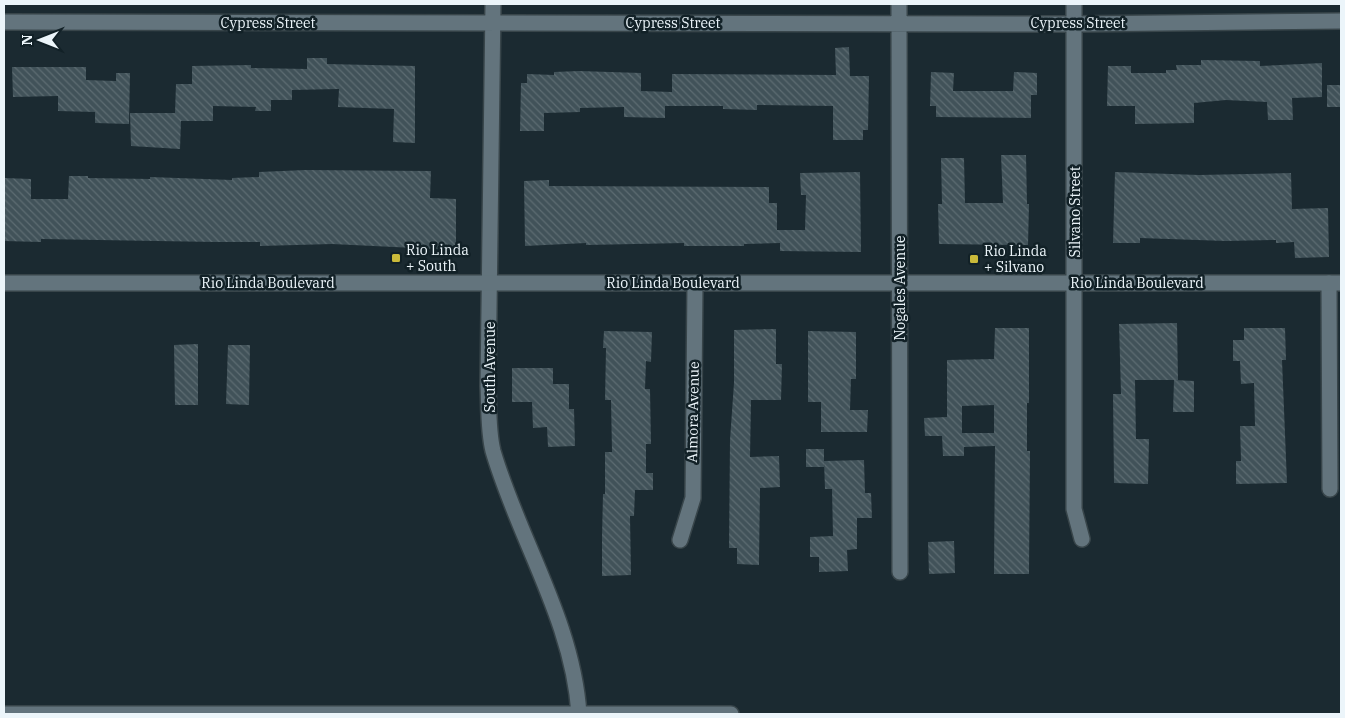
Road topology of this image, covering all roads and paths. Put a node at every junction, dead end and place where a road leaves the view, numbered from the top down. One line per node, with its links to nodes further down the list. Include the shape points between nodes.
1 (493, 4): 6 (street, South Avenue)
2 (900, 4): 7 (street, Nogales Avenue)
3 (1074, 4): 8 (street, Silvano Street)
4 (1341, 21): 8 (street, Cypress Street)
5 (4, 22): 6 (street, Cypress Street)
6 (493, 23): 7 (street, Cypress Street); 10 (street, South Avenue)
7 (900, 23): 8 (street, Cypress Street); 12 (street, Nogales Avenue)
8 (1074, 24): 13 (street, Silvano Street)
9 (4, 283): 10 (street, Rio Linda Boulevard)
10 (491, 283): 11 (street, Rio Linda Boulevard); 21 (street, South Avenue, via 488,386 492,448 556,612 578,689)
11 (695, 283): 12 (street, Rio Linda Boulevard); 17 (street, Almora Avenue, via 693,498)
12 (900, 283): 13 (street, Rio Linda Boulevard); 18 (street, Nogales Avenue)
13 (1076, 283): 14 (street, Rio Linda Boulevard); 16 (street, Silvano Street, via 1074,509)
14 (1335, 283): 15 (street)
15 (1330, 489)
16 (1082, 538)
17 (680, 540)
18 (900, 572)
19 (4, 714): 20 (street)
20 (286, 714): 21 (street)
21 (579, 714): 22 (street)
22 (731, 714)

